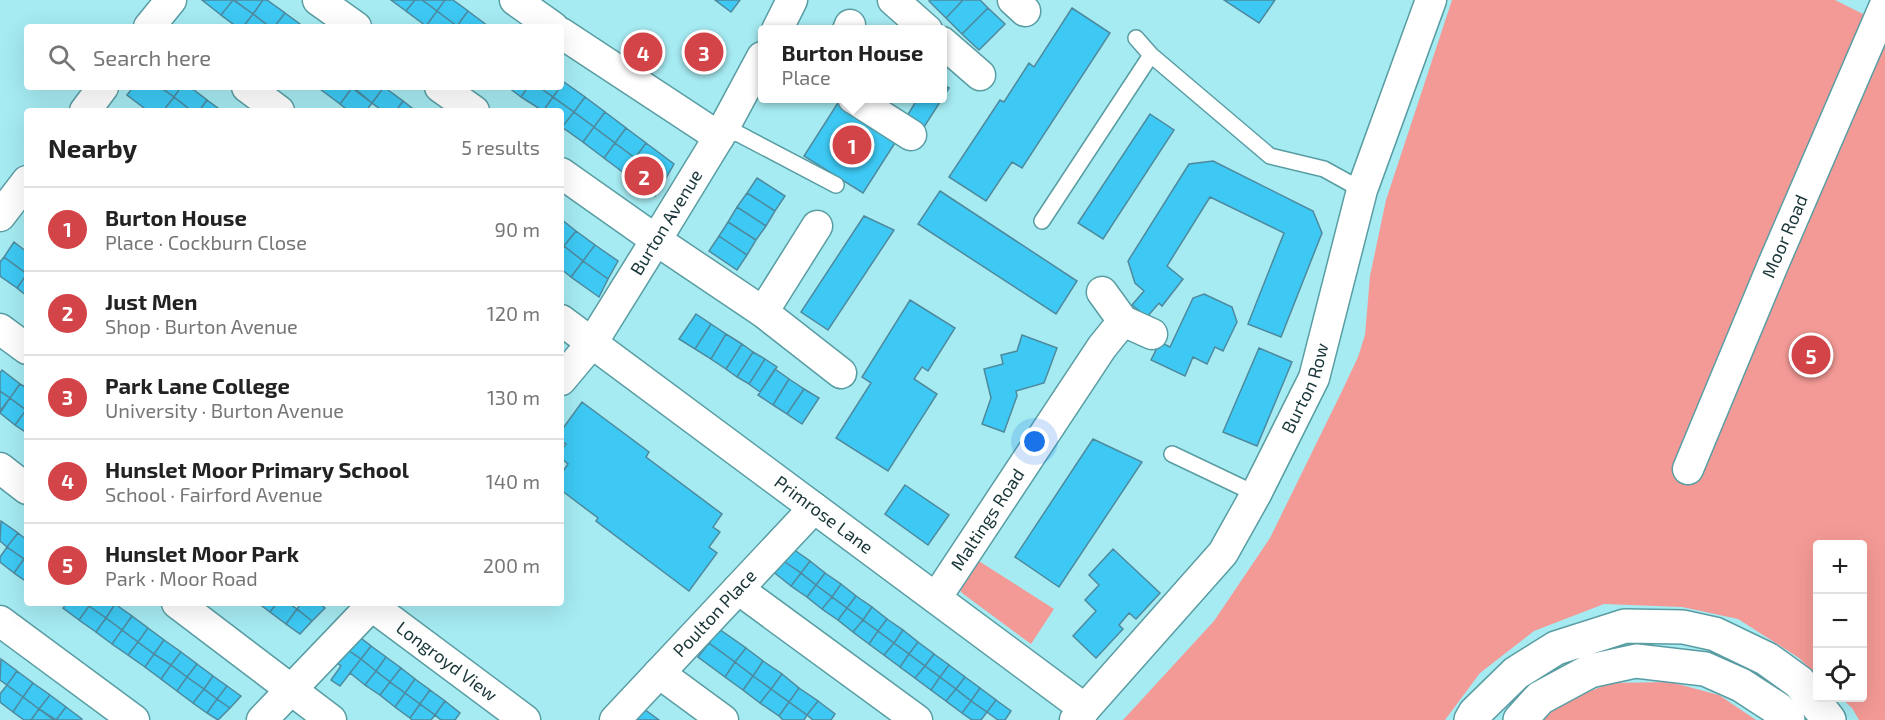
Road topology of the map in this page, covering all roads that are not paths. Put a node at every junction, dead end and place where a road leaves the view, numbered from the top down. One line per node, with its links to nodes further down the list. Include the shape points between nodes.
1 (318, 0): 6 (street)
2 (792, 0): 7 (street)
3 (893, 0): 8 (street)
4 (1431, 0): 24 (street, Burton Row)
5 (1885, 5): 40 (street, Moor Road)
6 (352, 24)
7 (780, 25)
8 (921, 25)
9 (564, 35): 21 (street)
10 (1136, 38): 12 (lane)
11 (947, 46): 14 (street)
12 (1151, 55): 24 (lane, via 1270,156 1324,168); 25 (lane)
13 (758, 64): 21 (street, Burton Avenue)
14 (980, 75)
15 (251, 90): 18 (street)
16 (444, 90): 19 (street)
17 (859, 103): 20 (street)
18 (275, 108)
19 (470, 108)
20 (911, 135)
21 (719, 137): 23 (lane, via 737,133); 27 (street, Burton Avenue)
22 (564, 174): 27 (street)
23 (837, 185)
24 (1362, 190): 42 (street, Burton Row, via 1314,378)
25 (1042, 221)
26 (817, 226): 29 (street)
27 (656, 240): 29 (street); 34 (street, Burton Avenue)
28 (1102, 292): 30 (street)
29 (763, 312): 36 (street)
30 (1123, 321): 33 (street); 45 (street, Maltings Road)
31 (564, 322): 34 (street, Primrose Lane)
32 (0, 328): 35 (street)
33 (1152, 334)
34 (592, 343): 37 (street, Burton Avenue); 43 (street, Primrose Lane)
35 (24, 347)
36 (841, 373)
37 (564, 376)
38 (1172, 454): 42 (lane)
39 (0, 468): 41 (street)
40 (1688, 470)
41 (24, 487)
42 (1256, 494): 52 (street, Burton Row, via 1223,553)
43 (814, 508): 44 (street, Poulton Place); 45 (street, Primrose Lane)
44 (738, 589): 50 (street, Poulton Place); 59 (street)
45 (936, 598): 52 (street, Primrose Lane)
46 (181, 606): 51 (street)
47 (369, 606): 51 (street)
48 (374, 606): 56 (street, Longroyd View)
49 (0, 621): 53 (street)
50 (659, 673): 57 (street, Poulton Place); 58 (street)
51 (291, 690): 54 (street); 55 (street)
52 (1080, 715)
53 (134, 720)
54 (262, 720)
55 (332, 720)
56 (525, 720)
57 (615, 720)
58 (723, 720)
59 (917, 720)
60 (1472, 720): 63 (highway, via 1516,673 1556,648 1625,626 1683,627 1715,634 1767,659 1799,682)
61 (1520, 720): 62 (highway, via 1540,698 1590,671 1636,661 1705,669 1741,685)
62 (1788, 720)
63 (1829, 720)

